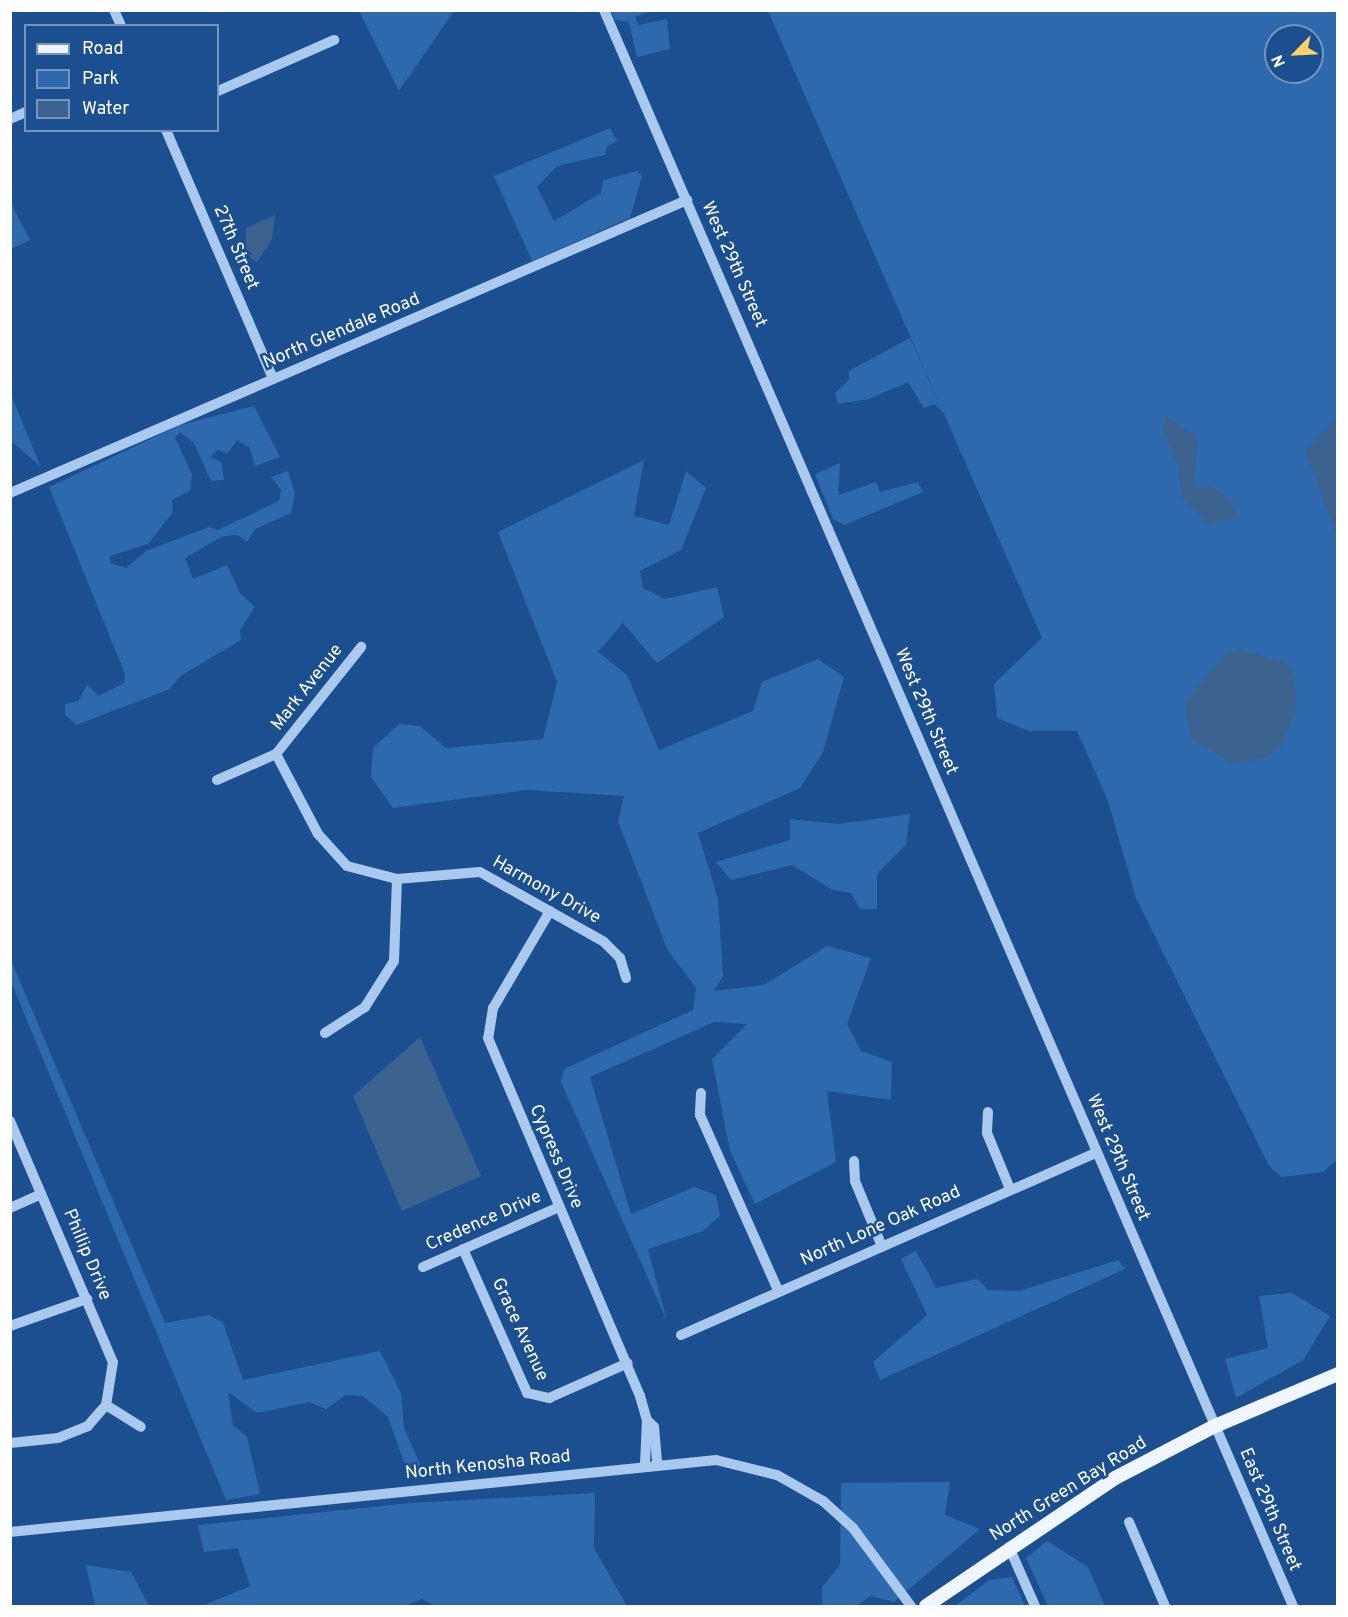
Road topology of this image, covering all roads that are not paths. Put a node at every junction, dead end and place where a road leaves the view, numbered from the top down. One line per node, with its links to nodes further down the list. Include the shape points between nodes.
1 (114, 10): 3 (street)
2 (604, 10): 7 (street, West 29th Street)
3 (120, 24)
4 (334, 40): 5 (street)
5 (219, 91)
6 (167, 132): 8 (street, 27th Street)
7 (687, 200): 8 (street, North Glendale Road); 20 (street, West 29th Street)
8 (273, 379): 9 (street, North Glendale Road)
9 (10, 493)
10 (361, 647): 11 (street, Mark Avenue)
11 (276, 754): 12 (street, Mark Avenue); 13 (street, Harmony Drive, via 332,853 360,871)
12 (217, 780)
13 (397, 879): 14 (street, Harmony Drive, via 480,872); 16 (street, via 394,961 366,1007)
14 (550, 911): 15 (street, Harmony Drive, via 604,942 620,958); 24 (street, Cypress Drive, via 493,1008 488,1038)
15 (626, 978)
16 (325, 1033)
17 (701, 1093): 29 (street, via 700,1115)
18 (988, 1112): 22 (street, via 987,1133)
19 (10, 1121): 23 (street, Phillip Drive)
20 (1096, 1153): 22 (street, North Lone Oak Road); 37 (street, West 29th Street)
21 (854, 1161): 26 (street, via 855,1181)
22 (1010, 1189): 26 (street, North Lone Oak Road)
23 (41, 1194): 25 (street); 30 (street, Phillip Drive)
24 (559, 1207): 27 (street, Credence Drive); 33 (street, Cypress Drive)
25 (10, 1208)
26 (881, 1244): 29 (street, North Lone Oak Road)
27 (463, 1249): 28 (street, Credence Drive); 33 (street, Grace Avenue, via 527,1393 549,1398)
28 (423, 1267)
29 (778, 1290): 32 (street, North Lone Oak Road)
30 (87, 1299): 31 (street); 35 (street, Phillip Drive, via 113,1362)
31 (10, 1326)
32 (681, 1335)
33 (628, 1364): 36 (street, Cypress Drive)
34 (1338, 1374): 37 (main road, North Green Bay Road)
35 (106, 1405): 38 (street); 39 (street, via 73,1434)
36 (647, 1420): 40 (street, Cypress Drive, via 654,1427); 41 (street, Cypress Drive)
37 (1215, 1426): 44 (main road, North Green Bay Road, via 1115,1478); 49 (street, East 29th Street)
38 (141, 1427)
39 (10, 1443)
40 (657, 1463): 41 (street, North Kenosha Road); 45 (street, North Kenosha Road, via 731,1462 803,1489 853,1528)
41 (645, 1464): 43 (street, North Kenosha Road)
42 (1129, 1522): 48 (street)
43 (10, 1532)
44 (1009, 1547): 46 (main road, North Green Bay Road); 47 (street)
45 (911, 1606)
46 (926, 1606)
47 (1035, 1606)
48 (1166, 1606)
49 (1293, 1606)

